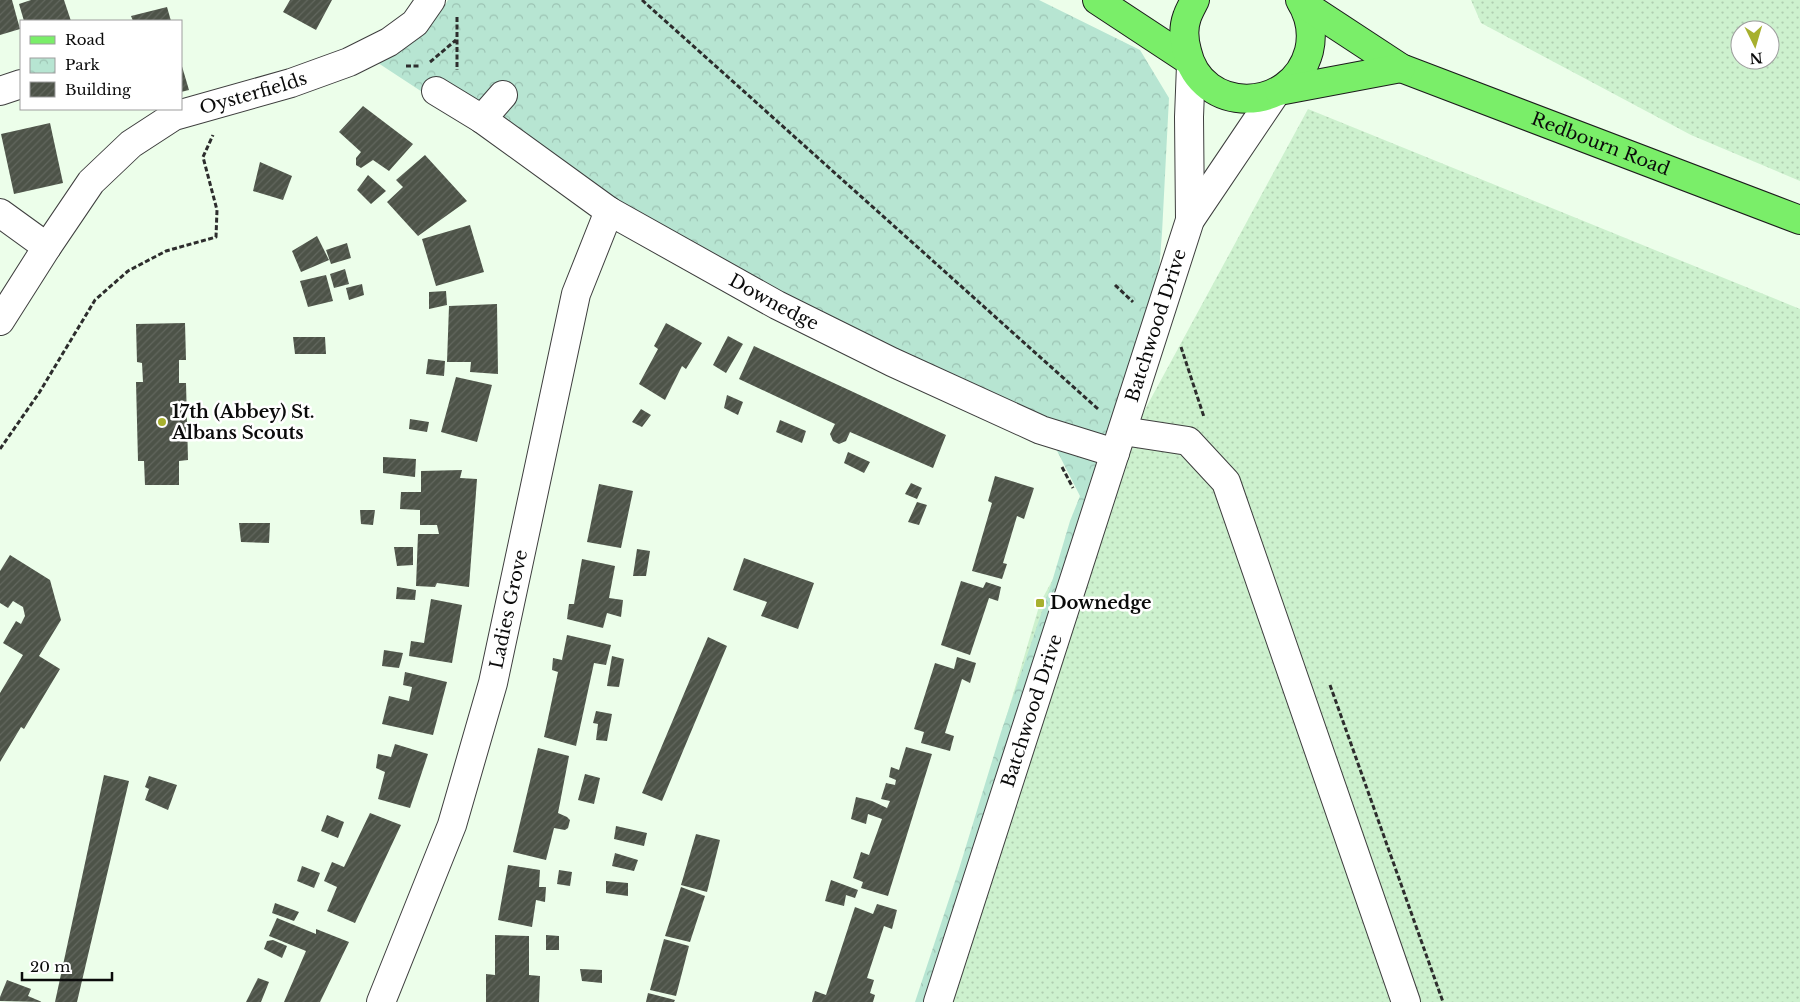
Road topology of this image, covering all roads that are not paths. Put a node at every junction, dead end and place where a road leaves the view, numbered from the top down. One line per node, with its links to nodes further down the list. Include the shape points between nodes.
1 (431, 0): 17 (street, Oysterfields, via 415,22 389,42 349,62 291,83 174,116 131,144 91,182)
2 (1097, 0): 5 (main road)
3 (1195, 0): 5 (main road, via 1186,18 1184,39)
4 (1301, 1): 6 (main road, Redbourn Road); 9 (main road, via 1310,22 1311,42 1306,61 1295,78)
5 (1190, 62): 9 (main road, via 1202,80 1218,92 1236,99 1256,99); 15 (street, Batchwood Drive)
6 (1401, 68): 9 (main road); 16 (main road, Redbourn Road)
7 (20, 84): 8 (street)
8 (0, 91)
9 (1277, 93): 15 (street, Batchwood Drive)
10 (502, 95): 12 (street)
11 (446, 97): 12 (street, Downedge)
12 (482, 119): 13 (street, Downedge)
13 (610, 211): 19 (street, Downedge, via 777,305 1041,430); 20 (street, Ladies Grove, via 576,294 493,683 452,825)
14 (0, 213): 17 (street)
15 (1190, 220): 19 (street, Batchwood Drive)
16 (1800, 220)
17 (47, 246): 18 (street, Oysterfields)
18 (0, 320)
19 (1119, 442): 21 (street, Batchwood Drive); 22 (street, Downedge, via 1188,441 1226,482)
20 (383, 1001)
21 (938, 1002)
22 (1406, 1002)

